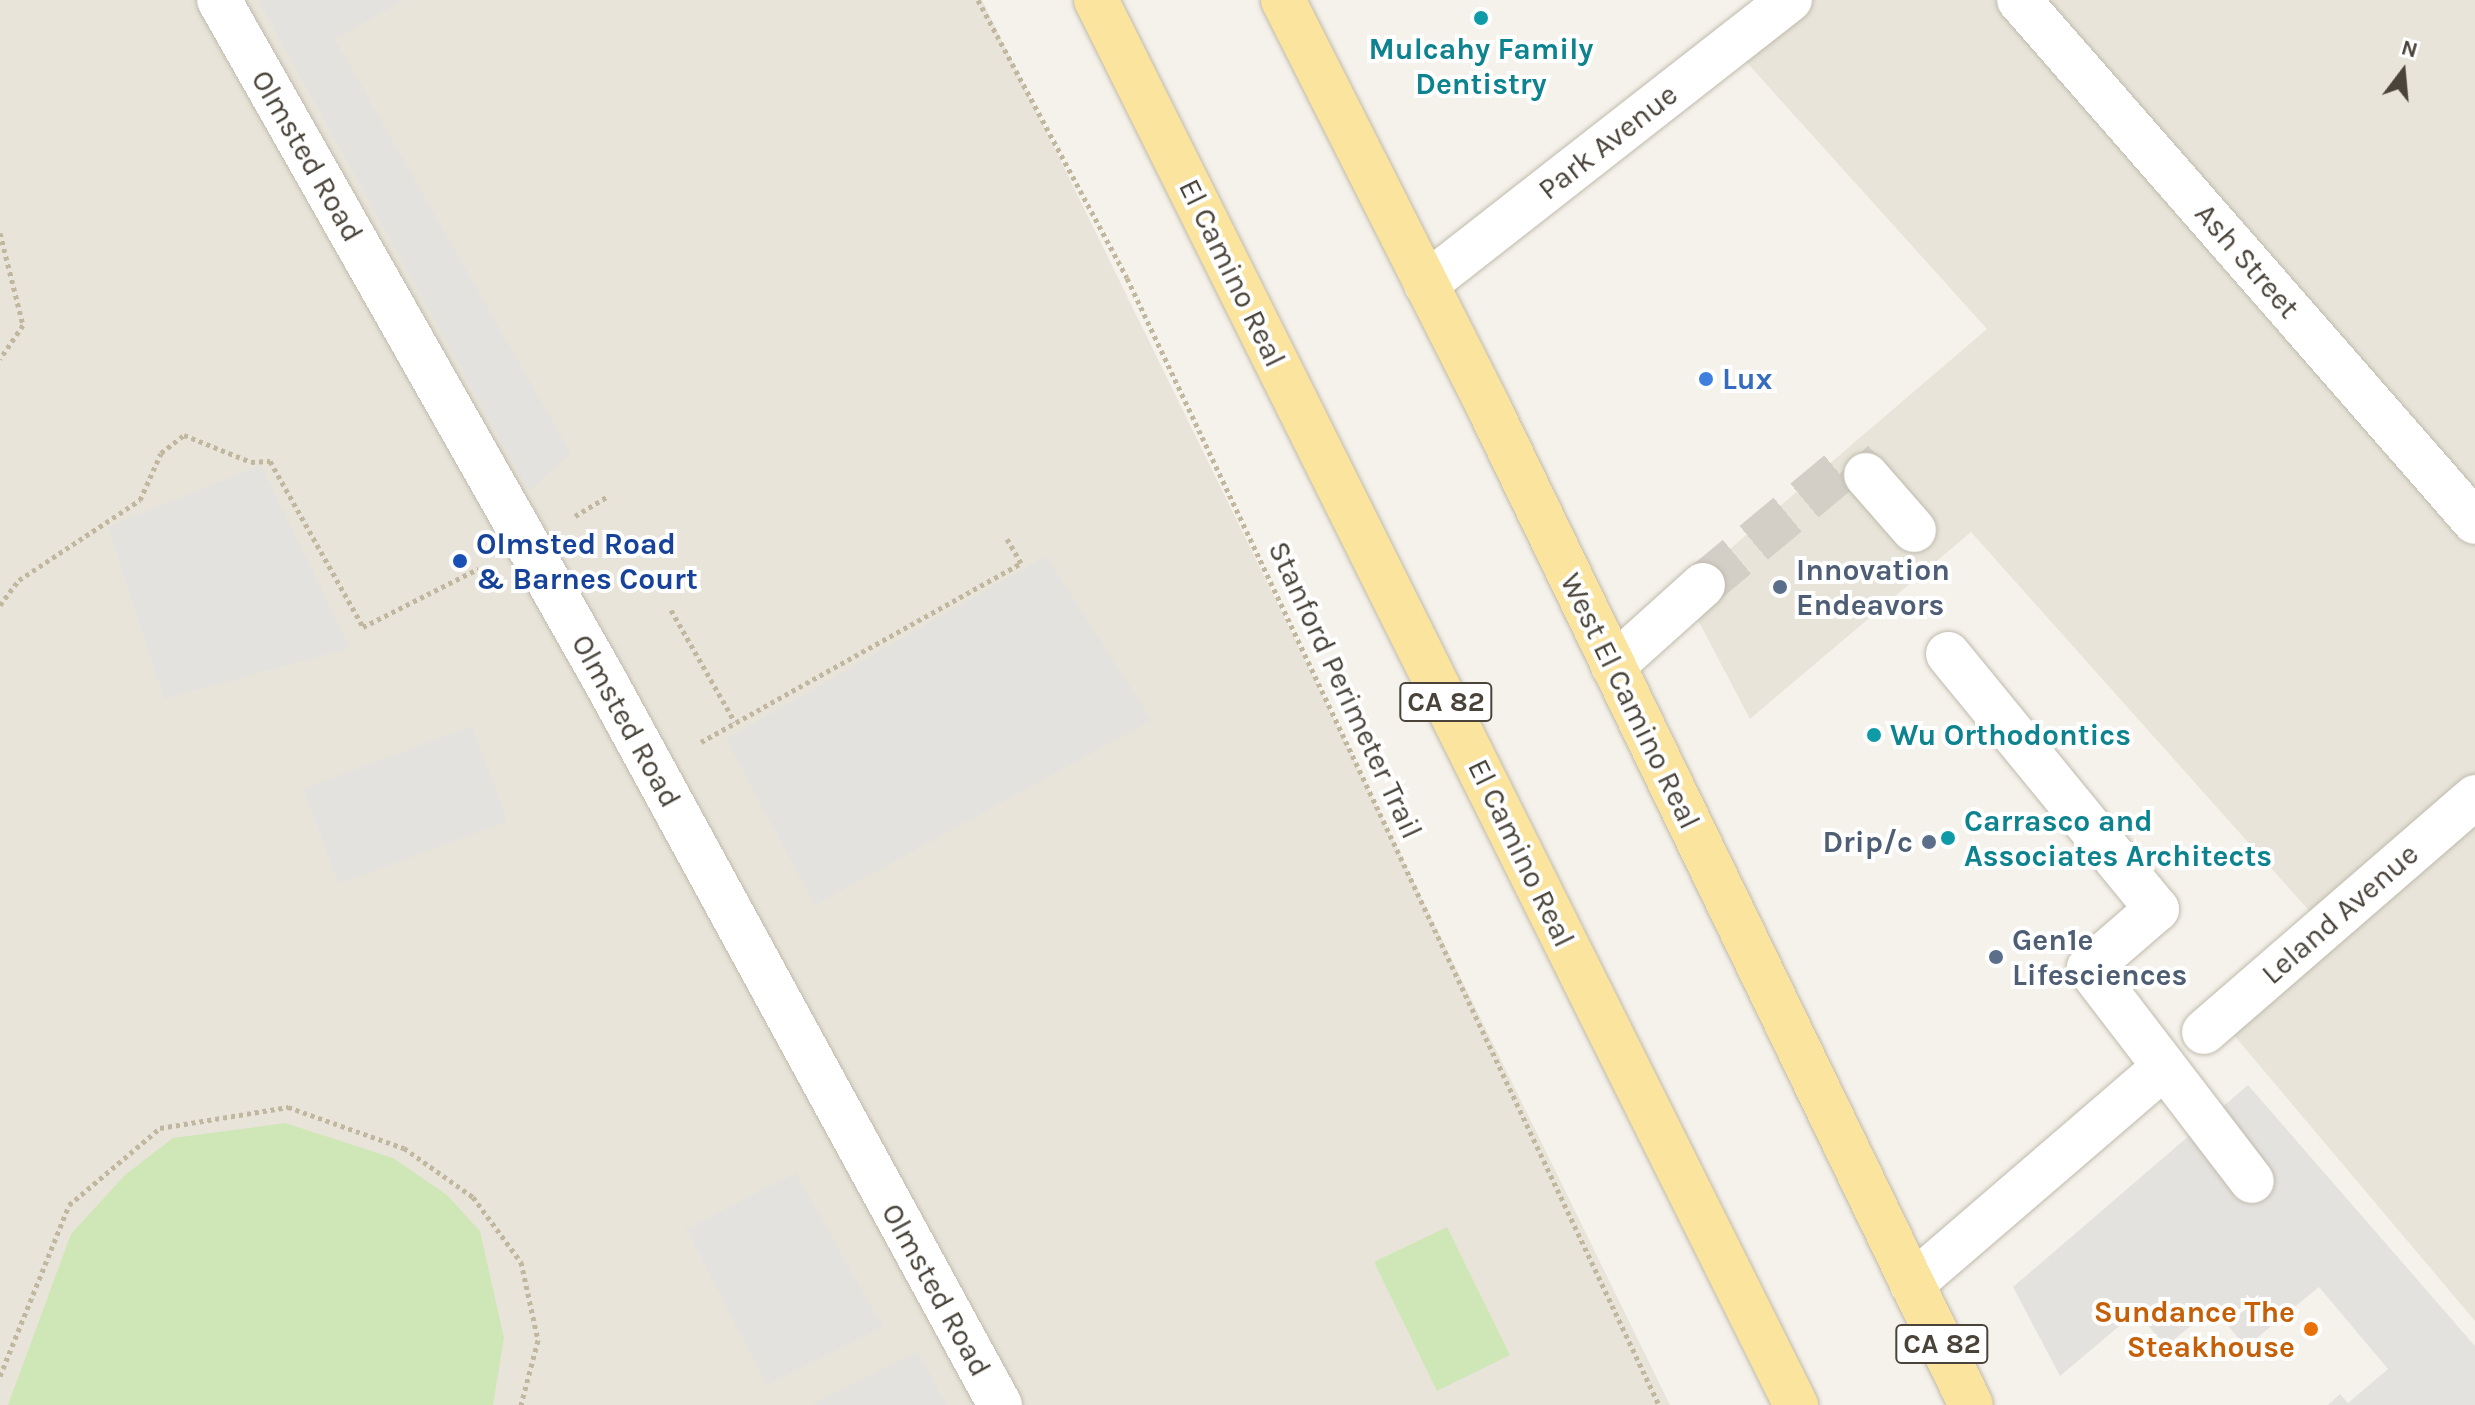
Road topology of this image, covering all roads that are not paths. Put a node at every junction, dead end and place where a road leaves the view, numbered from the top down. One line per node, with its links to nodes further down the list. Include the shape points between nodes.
1 (219, 0): 18 (street, Olmsted Road, via 528,544)
2 (1096, 0): 19 (main road, El Camino Real / CA 82)
3 (1283, 0): 6 (main road, West El Camino Real / CA 82)
4 (1790, 0): 6 (street, Park Avenue)
5 (2019, 0): 8 (street, Ash Street)
6 (1426, 284): 12 (main road, West El Camino Real / CA 82)
7 (1866, 475): 9 (street)
8 (2475, 522)
9 (1914, 530)
10 (1703, 585): 12 (street)
11 (1948, 654): 15 (street, via 2157,909 2089,968)
12 (1613, 666): 17 (main road, West El Camino Real / CA 82)
13 (2475, 797): 14 (street, Leland Avenue)
14 (2204, 1032)
15 (2161, 1070): 16 (street); 17 (street)
16 (2252, 1181)
17 (1912, 1284): 20 (main road, West El Camino Real / CA 82)
18 (1000, 1405)
19 (1796, 1405)
20 (1971, 1405)

